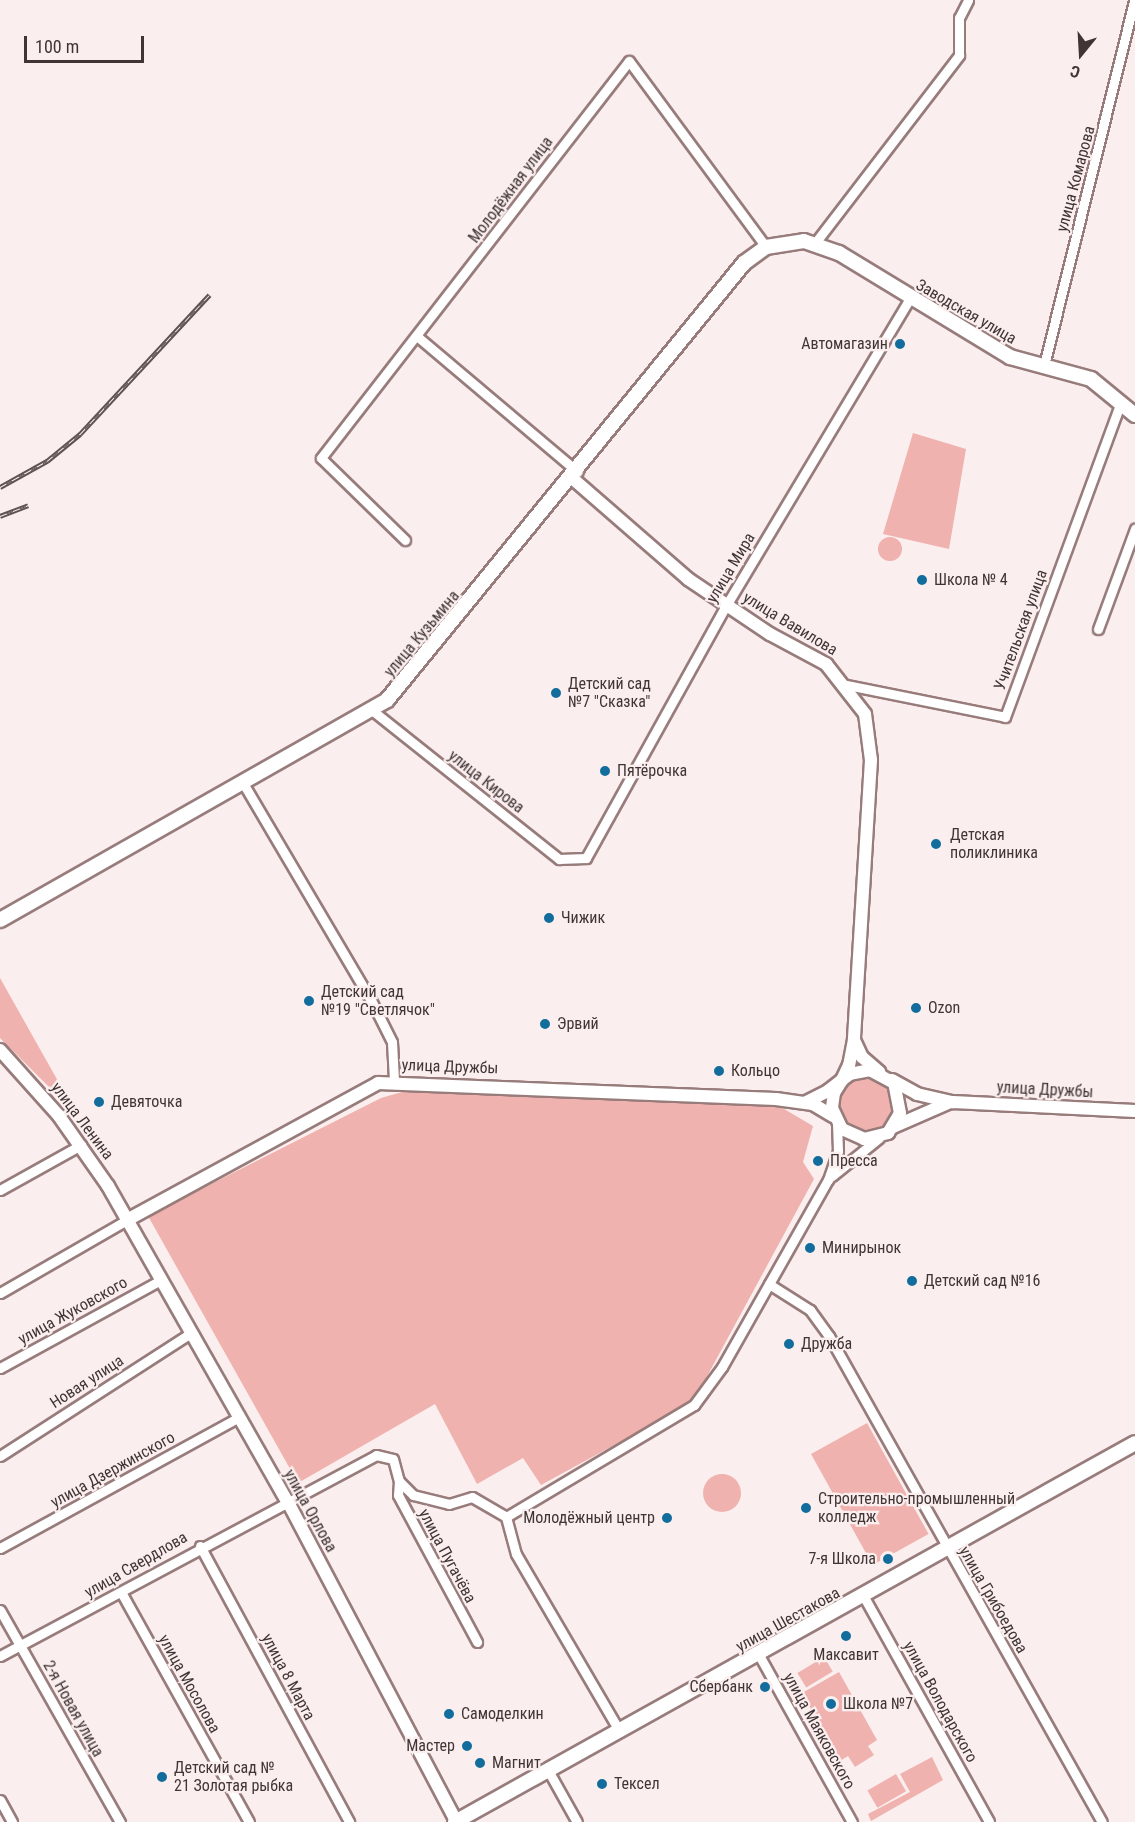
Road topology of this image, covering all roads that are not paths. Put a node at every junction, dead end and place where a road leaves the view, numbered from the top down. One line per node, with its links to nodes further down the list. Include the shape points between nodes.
1 (968, 0): 3 (street, via 959,18 959,55)
2 (1134, 0): 7 (street, улица Комарова)
3 (815, 243): 4 (main road); 5 (main road, Заводская улица)
4 (766, 247): 6 (street, Молодёжная улица, via 629,61); 10 (main road, улица Кузьмина, via 744,263)
5 (910, 298): 7 (main road, Заводская улица, via 1010,357); 13 (street, улица Мира)
6 (418, 336): 10 (street, улица Вавилова); 12 (street, via 321,458)
7 (1044, 365): 8 (main road, Заводская улица, via 1091,379)
8 (1121, 402): 9 (main road, Заводская улица); 15 (street, Учительская улица, via 1005,717)
9 (1135, 415)
10 (575, 475): 13 (street, улица Вавилова, via 688,579); 16 (main road, улица Кузьмина, via 416,670)
11 (1135, 529): 14 (street)
12 (405, 540)
13 (727, 604): 15 (street, улица Вавилова, via 826,664); 18 (street, улица Мира)
14 (1098, 629)
15 (847, 685): 20 (street, улица Вавилова, via 865,714 871,760)
16 (373, 711): 17 (main road, улица Кузьмина); 18 (street, улица Кирова, via 559,859)
17 (243, 783): 19 (main road, улица Кузьмина); 24 (street, via 371,1000 392,1042)
18 (586, 858)
19 (0, 920)
20 (854, 1040): 22 (street, via 862,1057); 23 (street, улица Вавилова)
21 (0, 1050): 31 (street, улица Ленина)
22 (885, 1075): 23 (street, via 860,1071); 26 (street, улица Дружбы, via 917,1094); 29 (street, via 901,1098)
23 (842, 1080): 25 (street); 28 (street, via 832,1101)
24 (394, 1081): 25 (street, улица Дружбы); 34 (street, улица Дружбы, via 364,1089)
25 (806, 1102): 28 (street)
26 (952, 1102): 27 (street, улица Дружбы); 29 (street)
27 (1135, 1111)
28 (835, 1119): 30 (street, via 856,1138); 32 (street, via 838,1151)
29 (893, 1127): 30 (street)
30 (881, 1137): 32 (street)
31 (81, 1145): 33 (street); 34 (street, улица Ленина)
32 (828, 1180): 36 (street)
33 (0, 1190)
34 (127, 1220): 35 (street, улица Орлова); 37 (street)
35 (161, 1280): 38 (street, улица Орлова); 39 (street, улица Жуковского)
36 (769, 1284): 45 (street, via 722,1367 687,1412); 48 (street, улица Грибоедова, via 820,1322)
37 (0, 1293)
38 (191, 1333): 40 (street, улица Орлова); 42 (street, Новая улица)
39 (0, 1368)
40 (239, 1417): 44 (street, улица Орлова); 47 (street, улица Дзержинского)
41 (1135, 1443): 48 (main road, улица Шестакова)
42 (0, 1456)
43 (399, 1482): 44 (street, улица Пугачёва, via 393,1459 376,1455 333,1474); 45 (street, улица Пугачёва, via 413,1495 440,1503 472,1497); 52 (street, улица Пугачёва, via 398,1495)
44 (289, 1504): 46 (street, улица Свердлова); 63 (street, улица Орлова)
45 (506, 1517): 56 (street, via 516,1554)
46 (201, 1546): 49 (street, улица Свердлова); 62 (street, улица 8 Марта)
47 (0, 1548)
48 (947, 1551): 50 (main road, улица Шестакова); 67 (street, улица Грибоедова)
49 (121, 1592): 53 (street, улица Свердлова); 61 (street, улица Мосолова)
50 (864, 1597): 54 (main road, улица Шестакова); 66 (street, улица Володарского)
51 (0, 1610): 53 (street, 2-я Новая улица)
52 (477, 1642)
53 (21, 1647): 55 (street, улица Свердлова); 60 (street, 2-я Новая улица)
54 (759, 1655): 56 (main road, улица Шестакова); 65 (street, улица Маяковского)
55 (0, 1656)
56 (620, 1732): 57 (main road, улица Шестакова)
57 (549, 1772): 63 (main road, улица Шестакова); 64 (street)
58 (0, 1800): 59 (street)
59 (12, 1822)
60 (120, 1822)
61 (249, 1822)
62 (349, 1822)
63 (456, 1822)
64 (577, 1822)
65 (852, 1822)
66 (990, 1822)
67 (1102, 1822)

